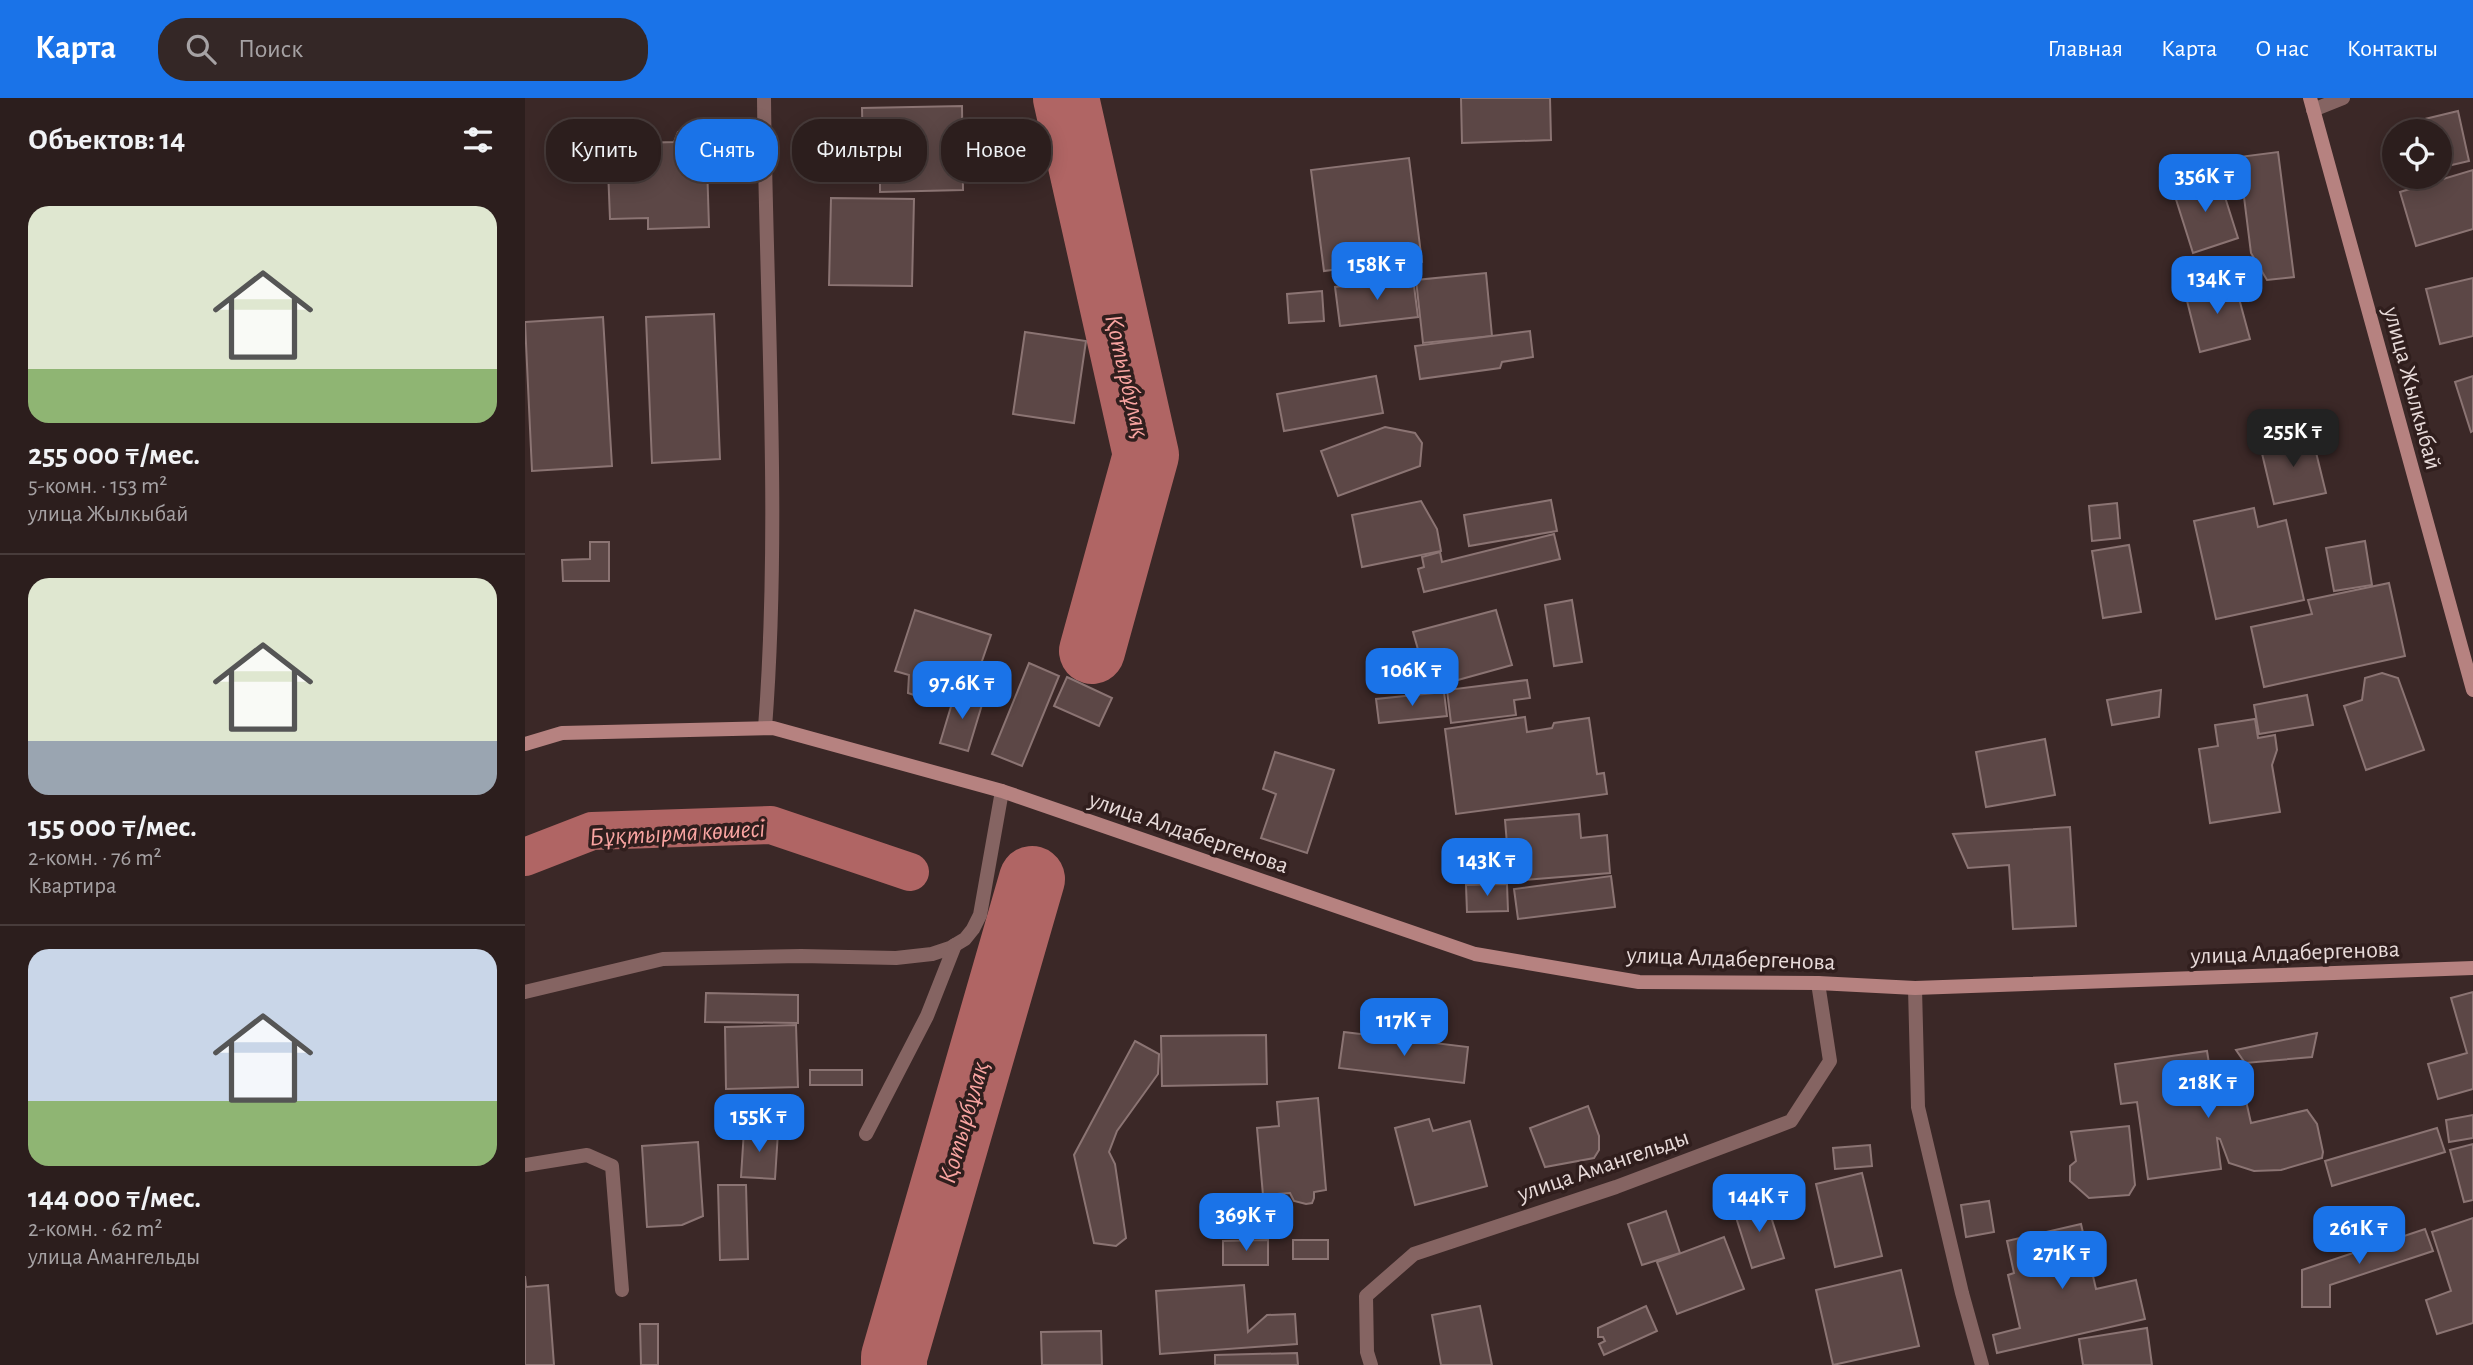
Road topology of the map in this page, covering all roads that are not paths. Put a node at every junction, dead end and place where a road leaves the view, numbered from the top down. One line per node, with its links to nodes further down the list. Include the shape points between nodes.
1 (764, 98): 5 (street, via 772,415)
2 (2343, 98): 3 (street)
3 (2312, 104): 4 (main road, улица Жылкыбай)
4 (2473, 690)
5 (765, 728): 6 (main road, улица Алдабергенова, via 562,733); 7 (main road, улица Алдабергенова)
6 (525, 744)
7 (1002, 791): 8 (street, via 980,915 974,929); 10 (main road, улица Алдабергенова, via 1475,954 1639,982)
8 (955, 945): 12 (street, via 932,954 896,958 663,960); 13 (street, via 927,1016)
9 (2473, 968): 11 (main road, улица Алдабергенова)
10 (1818, 984): 11 (main road, улица Алдабергенова); 16 (street, улица Амангельды, via 1830,1061 1791,1121 1616,1187 1414,1254 1366,1296)
11 (1915, 988): 17 (street, via 1918,1107)
12 (525, 992)
13 (866, 1134)
14 (525, 1165): 15 (street, via 587,1155 613,1166)
15 (622, 1290)
16 (1371, 1365)
17 (1982, 1365)

